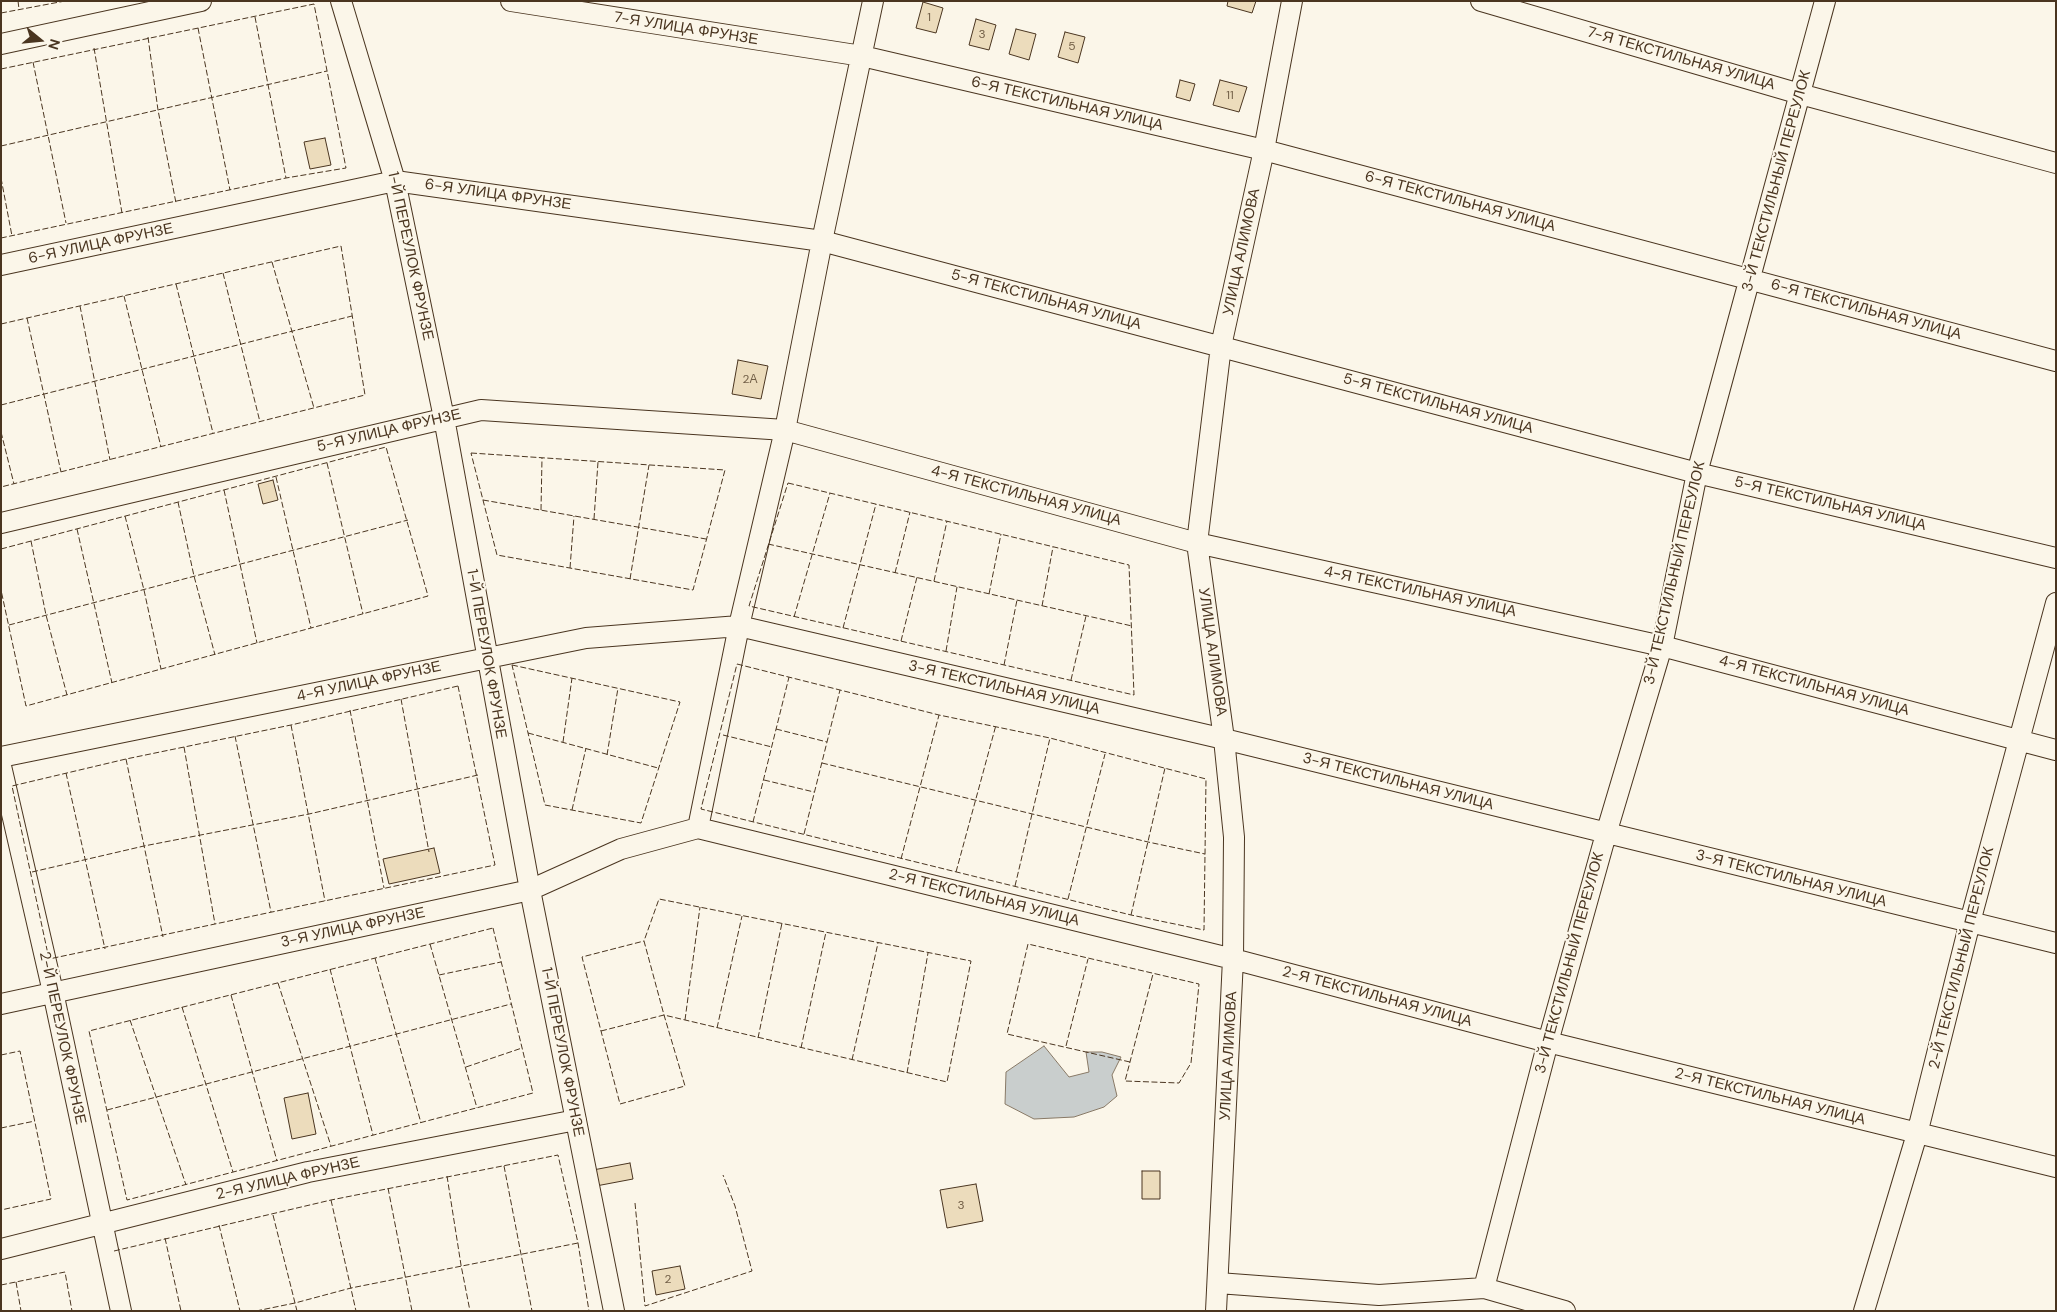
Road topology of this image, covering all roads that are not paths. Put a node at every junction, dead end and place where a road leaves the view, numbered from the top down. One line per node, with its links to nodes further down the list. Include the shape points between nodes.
1 (202, 1): 8 (street)
2 (341, 1): 13 (street, 1-Й ПЕРЕУЛОК ФРУНЗЕ)
3 (510, 1): 9 (street, 7-Я УЛИЦА ФРУНЗЕ)
4 (873, 1): 9 (street)
5 (1292, 1): 11 (street, УЛИЦА АЛИМОВА)
6 (1481, 1): 10 (street, 7-Я ТЕКСТИЛЬНАЯ УЛИЦА)
7 (1826, 1): 10 (street, 3-Й ТЕКСТИЛЬНЫЙ ПЕРЕУЛОК)
8 (1, 44)
9 (862, 56): 11 (street, 6-Я ТЕКСТИЛЬНАЯ УЛИЦА); 14 (street)
10 (1800, 94): 12 (street, 7-Я ТЕКСТИЛЬНАЯ УЛИЦА); 16 (street, 3-Й ТЕКСТИЛЬНЫЙ ПЕРЕУЛОК)
11 (1264, 150): 16 (street, 6-Я ТЕКСТИЛЬНАЯ УЛИЦА); 17 (street, УЛИЦА АЛИМОВА)
12 (2056, 163)
13 (395, 181): 14 (street, 6-Я УЛИЦА ФРУНЗЕ); 15 (street, 6-Я УЛИЦА ФРУНЗЕ); 19 (street, 1-Й ПЕРЕУЛОК ФРУНЗЕ)
14 (822, 241): 17 (street, 5-Я ТЕКСТИЛЬНАЯ УЛИЦА); 20 (street)
15 (1, 265)
16 (1750, 279): 18 (street, 6-Я ТЕКСТИЛЬНАЯ УЛИЦА); 21 (street, 3-Й ТЕКСТИЛЬНЫЙ ПЕРЕУЛОК)
17 (1221, 346): 21 (street, 5-Я ТЕКСТИЛЬНАЯ УЛИЦА); 23 (street, УЛИЦА АЛИМОВА)
18 (2056, 361)
19 (444, 418): 20 (street, 5-Я УЛИЦА ФРУНЗЕ, via 481,410); 22 (street, 5-Я УЛИЦА ФРУНЗЕ); 28 (street, 1-Й ПЕРЕУЛОК ФРУНЗЕ)
20 (785, 430): 23 (street, 4-Я ТЕКСТИЛЬНАЯ УЛИЦА); 26 (street)
21 (1697, 473): 24 (street, 5-Я ТЕКСТИЛЬНАЯ УЛИЦА); 27 (street, 3-Й ТЕКСТИЛЬНЫЙ ПЕРЕУЛОК)
22 (1, 523)
23 (1197, 543): 27 (street, 4-Я ТЕКСТИЛЬНАЯ УЛИЦА); 29 (street, УЛИЦА АЛИМОВА)
24 (2056, 558)
25 (2056, 603): 30 (street, 2-Й ТЕКСТИЛЬНЫЙ ПЕРЕУЛОК)
26 (738, 626): 28 (street, 4-Я УЛИЦА ФРУНЗЕ, via 586,638); 29 (street, 3-Я ТЕКСТИЛЬНАЯ УЛИЦА); 34 (street)
27 (1662, 646): 30 (street, 4-Я ТЕКСТИЛЬНАЯ УЛИЦА); 35 (street, 3-Й ТЕКСТИЛЬНЫЙ ПЕРЕУЛОК)
28 (486, 658): 32 (street, 4-Я УЛИЦА ФРУНЗЕ); 36 (street, 1-Й ПЕРЕУЛОК ФРУНЗЕ)
29 (1224, 739): 35 (street, 3-Я ТЕКСТИЛЬНАЯ УЛИЦА); 39 (street, УЛИЦА АЛИМОВА, via 1234,837)
30 (2020, 740): 31 (street, 4-Я ТЕКСТИЛЬНАЯ УЛИЦА); 37 (street, 2-Й ТЕКСТИЛЬНЫЙ ПЕРЕУЛОК)
31 (2056, 750)
32 (1, 757)
33 (1, 766): 40 (street, 2-Й ПЕРЕУЛОК ФРУНЗЕ)
34 (698, 828): 36 (street, 3-Я УЛИЦА ФРУНЗЕ, via 620,849); 39 (street, 2-Я ТЕКСТИЛЬНАЯ УЛИЦА)
35 (1606, 834): 37 (street, 3-Я ТЕКСТИЛЬНАЯ УЛИЦА); 42 (street, 3-Й ТЕКСТИЛЬНЫЙ ПЕРЕУЛОК)
36 (530, 890): 40 (street, 3-Я УЛИЦА ФРУНЗЕ); 43 (street, 1-Й ПЕРЕУЛОК ФРУНЗЕ)
37 (1970, 922): 38 (street, 3-Я ТЕКСТИЛЬНАЯ УЛИЦА); 44 (street, 2-Й ТЕКСТИЛЬНЫЙ ПЕРЕУЛОК)
38 (2056, 943)
39 (1233, 960): 42 (street, 2-Я ТЕКСТИЛЬНАЯ УЛИЦА); 48 (street, УЛИЦА АЛИМОВА)
40 (53, 992): 41 (street, 3-Я УЛИЦА ФРУНЗЕ); 46 (street, 2-Й ПЕРЕУЛОК ФРУНЗЕ)
41 (1, 1004)
42 (1548, 1042): 44 (street, 2-Я ТЕКСТИЛЬНАЯ УЛИЦА); 49 (street, 3-Й ТЕКСТИЛЬНЫЙ ПЕРЕУЛОК)
43 (576, 1120): 46 (street, 2-Я УЛИЦА ФРУНЗЕ, via 308,1172); 51 (street, 1-Й ПЕРЕУЛОК ФРУНЗЕ)
44 (1917, 1134): 45 (street, 2-Я ТЕКСТИЛЬНАЯ УЛИЦА); 54 (street, 2-Й ТЕКСТИЛЬНЫЙ ПЕРЕУЛОК)
45 (2056, 1167)
46 (101, 1225): 47 (street, 2-Я УЛИЦА ФРУНЗЕ); 50 (street, 2-Й ПЕРЕУЛОК ФРУНЗЕ)
47 (1, 1249)
48 (1218, 1283): 49 (street, via 1379,1295); 52 (street, УЛИЦА АЛИМОВА)
49 (1484, 1288): 53 (street)
50 (121, 1311)
51 (614, 1311)
52 (1216, 1311)
53 (1565, 1311)
54 (1864, 1311)

